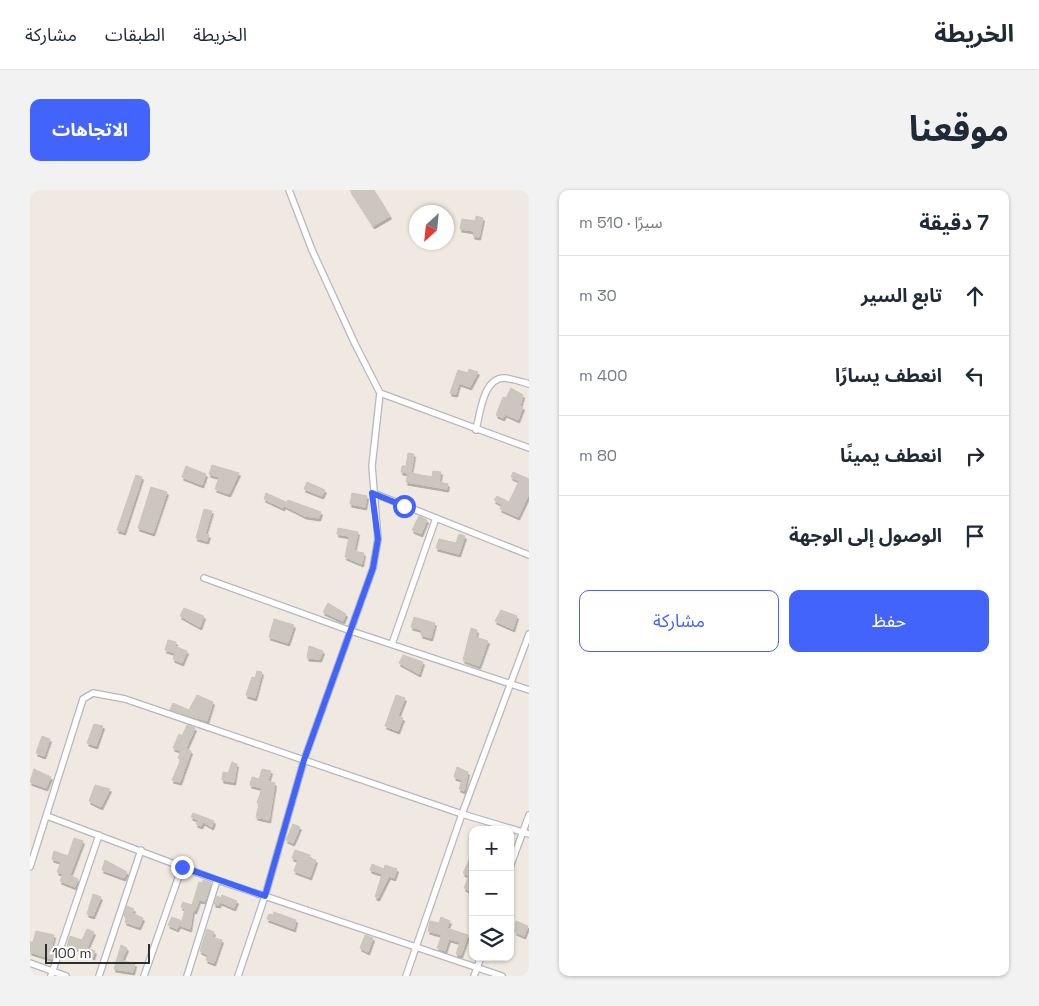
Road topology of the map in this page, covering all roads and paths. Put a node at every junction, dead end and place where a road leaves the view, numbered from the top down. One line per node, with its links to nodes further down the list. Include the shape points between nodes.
1 (290, 190): 3 (street, via 312,250)
2 (529, 384): 4 (street, via 504,378 495,381 487,390)
3 (380, 393): 4 (street); 6 (street)
4 (476, 430): 5 (street)
5 (529, 448)
6 (372, 493): 7 (street); 10 (street, via 378,539 373,568)
7 (436, 518): 8 (street); 12 (street)
8 (529, 554)
9 (204, 578): 10 (street)
10 (351, 631): 12 (street); 15 (street)
11 (529, 634): 13 (street)
12 (392, 644): 13 (street)
13 (511, 684): 14 (street); 16 (street)
14 (529, 690)
15 (304, 760): 16 (street); 18 (street, via 124,699 93,693 83,699); 27 (street)
16 (462, 814): 19 (street); 28 (street)
17 (529, 815): 19 (street)
18 (47, 816): 20 (street); 24 (street)
19 (522, 832): 21 (street); 23 (street)
20 (100, 834): 22 (street); 32 (street)
21 (529, 834)
22 (141, 850): 25 (street); 34 (street)
23 (514, 855)
24 (30, 867)
25 (182, 867): 26 (street); 35 (street)
26 (217, 880): 27 (street); 36 (street)
27 (265, 896): 28 (street); 37 (street)
28 (416, 947): 31 (street); 38 (street)
29 (480, 961): 31 (street)
30 (30, 963): 32 (street)
31 (477, 968): 39 (street); 40 (street)
32 (52, 974): 33 (street)
33 (66, 976)
34 (99, 976)
35 (144, 976)
36 (187, 976)
37 (238, 976)
38 (406, 976)
39 (474, 976)
40 (502, 976)

